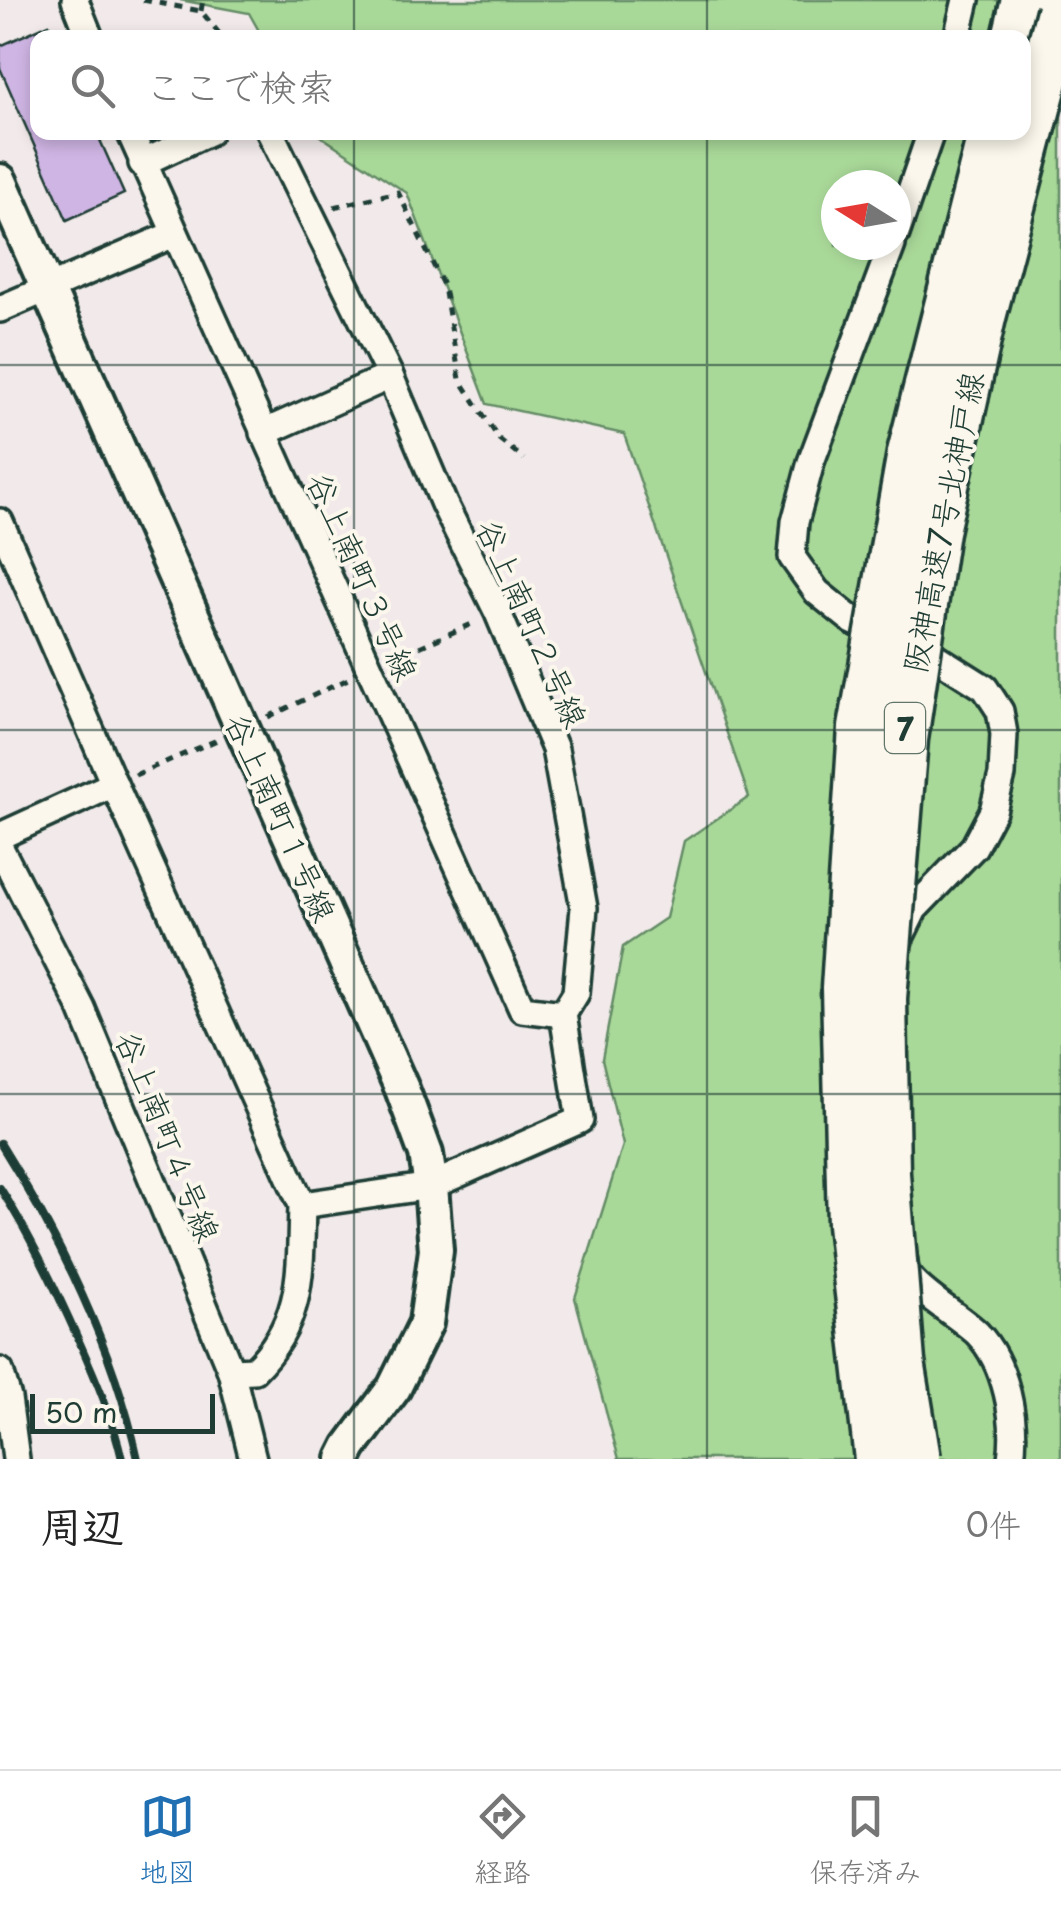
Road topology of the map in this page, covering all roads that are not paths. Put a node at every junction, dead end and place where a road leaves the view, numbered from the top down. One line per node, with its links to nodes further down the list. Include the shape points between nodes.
1 (75, 0): 5 (street)
2 (966, 0): 6 (street)
3 (1026, 0): 7 (highway)
4 (1061, 12): 8 (highway, 阪神高速7号北神戸線 / 7, bridge)
5 (87, 30)
6 (960, 30)
7 (1019, 30)
8 (1031, 126)
9 (133, 140): 15 (street, 谷上南町３号線)
10 (191, 140): 15 (street)
11 (274, 140): 22 (street, 谷上南町２号線)
12 (928, 140): 17 (street)
13 (991, 140): 36 (highway, 阪神高速7号北神戸線 / 7, bridge, via 912,453 863,728 846,988 852,1224)
14 (1027, 140): 37 (highway, 阪神高速7号北神戸線 / 7, bridge, via 934,532 903,739 882,998 885,1174 900,1362)
15 (142, 162): 18 (street, 谷上南町３号線)
16 (0, 180): 20 (street, 谷上南町１号線)
17 (911, 190)
18 (174, 234): 20 (street); 23 (street, 谷上南町３号線)
19 (886, 260): 38 (street, via 811,462 792,558 817,592 853,621 936,657 985,688 1000,711 1002,775 993,811 974,847 914,909 895,948 884,1135 907,1275 979,1334 997,1364 1010,1398)
20 (48, 290): 21 (street); 29 (street, 谷上南町１号線, via 402,1089)
21 (0, 309)
22 (390, 376): 23 (street); 28 (street, 谷上南町２号線, via 555,749 584,908 576,993)
23 (264, 433): 28 (street, 谷上南町３号線, via 522,1009)
24 (0, 522): 25 (street)
25 (114, 784): 26 (street); 30 (street)
26 (0, 836)
27 (0, 848): 32 (street, 谷上南町４号線, via 82,1008)
28 (563, 1014): 29 (street, 谷上南町２号線, via 580,1120)
29 (431, 1186): 30 (street, 谷上南町２号線); 35 (street, 谷上南町１号線, via 436,1250 426,1323 394,1388)
30 (302, 1205): 32 (street, via 293,1314 274,1351 254,1370)
31 (0, 1371): 33 (street)
32 (230, 1371): 34 (street, 谷上南町４号線)
33 (16, 1459)
34 (254, 1459)
35 (344, 1459)
36 (879, 1459)
37 (916, 1459)
38 (1011, 1459)

